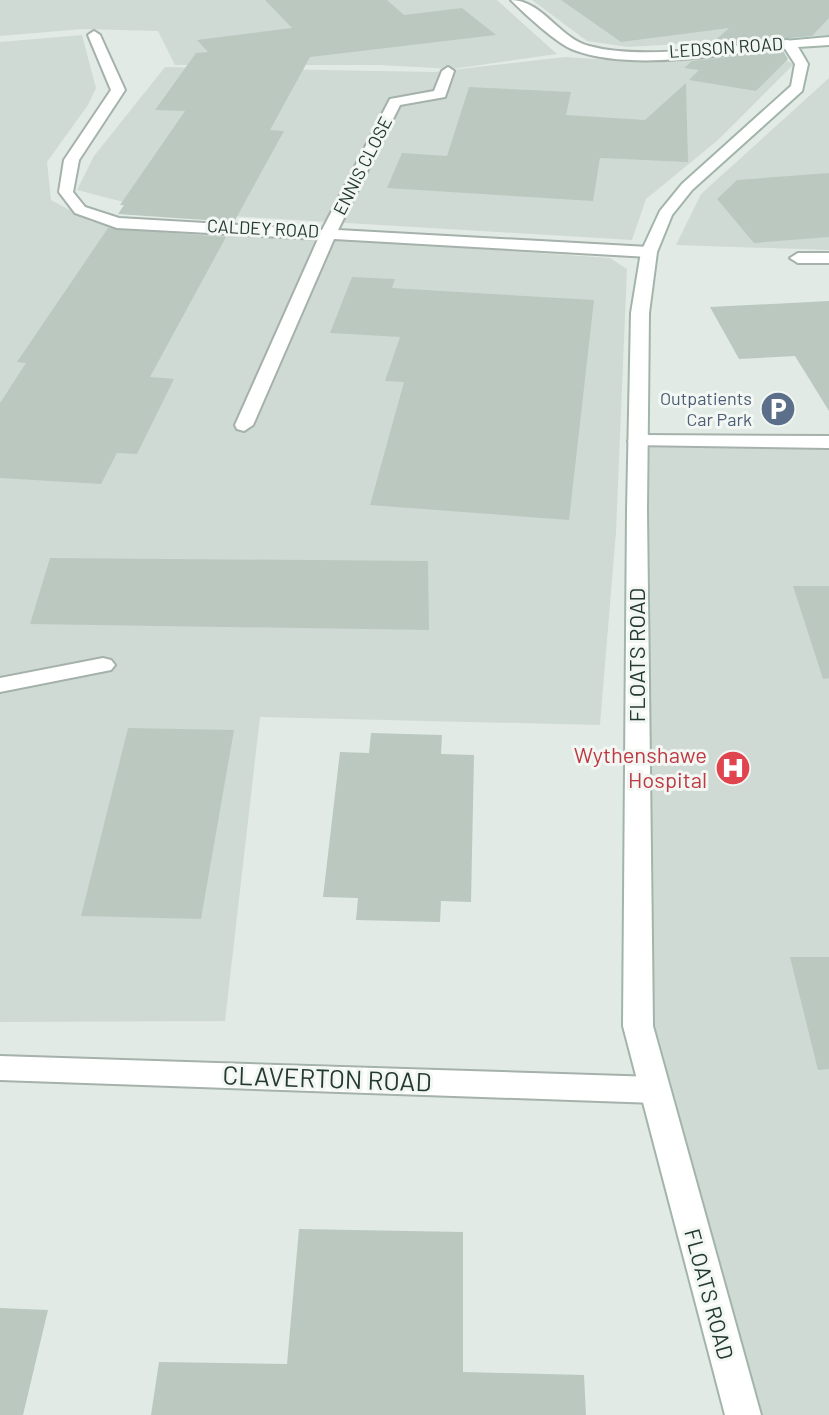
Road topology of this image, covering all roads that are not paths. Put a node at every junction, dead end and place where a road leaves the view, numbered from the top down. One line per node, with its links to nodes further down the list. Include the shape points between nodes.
1 (517, 0): 4 (street, LEDSON ROAD, via 585,51 623,55)
2 (94, 35): 6 (street, CALDEY ROAD, via 118,90 69,161 66,192 80,210 117,223)
3 (829, 41): 4 (street, LEDSON ROAD)
4 (788, 44): 7 (street, FLOATS ROAD, via 802,64 797,88 687,187 665,214)
5 (448, 71): 6 (street, ENNIS CLOSE, via 440,94 395,102)
6 (329, 232): 7 (street, CALDEY ROAD); 10 (street, ENNIS CLOSE)
7 (649, 252): 11 (street, FLOATS ROAD, via 640,313)
8 (798, 258): 9 (street)
9 (829, 258)
10 (244, 425)
11 (638, 441): 12 (street); 16 (street, FLOATS ROAD, via 638,1026)
12 (829, 442)
13 (103, 665): 14 (street)
14 (0, 685)
15 (0, 1068): 16 (street, CLAVERTON ROAD)
16 (655, 1090): 17 (street, FLOATS ROAD)
17 (743, 1415)

